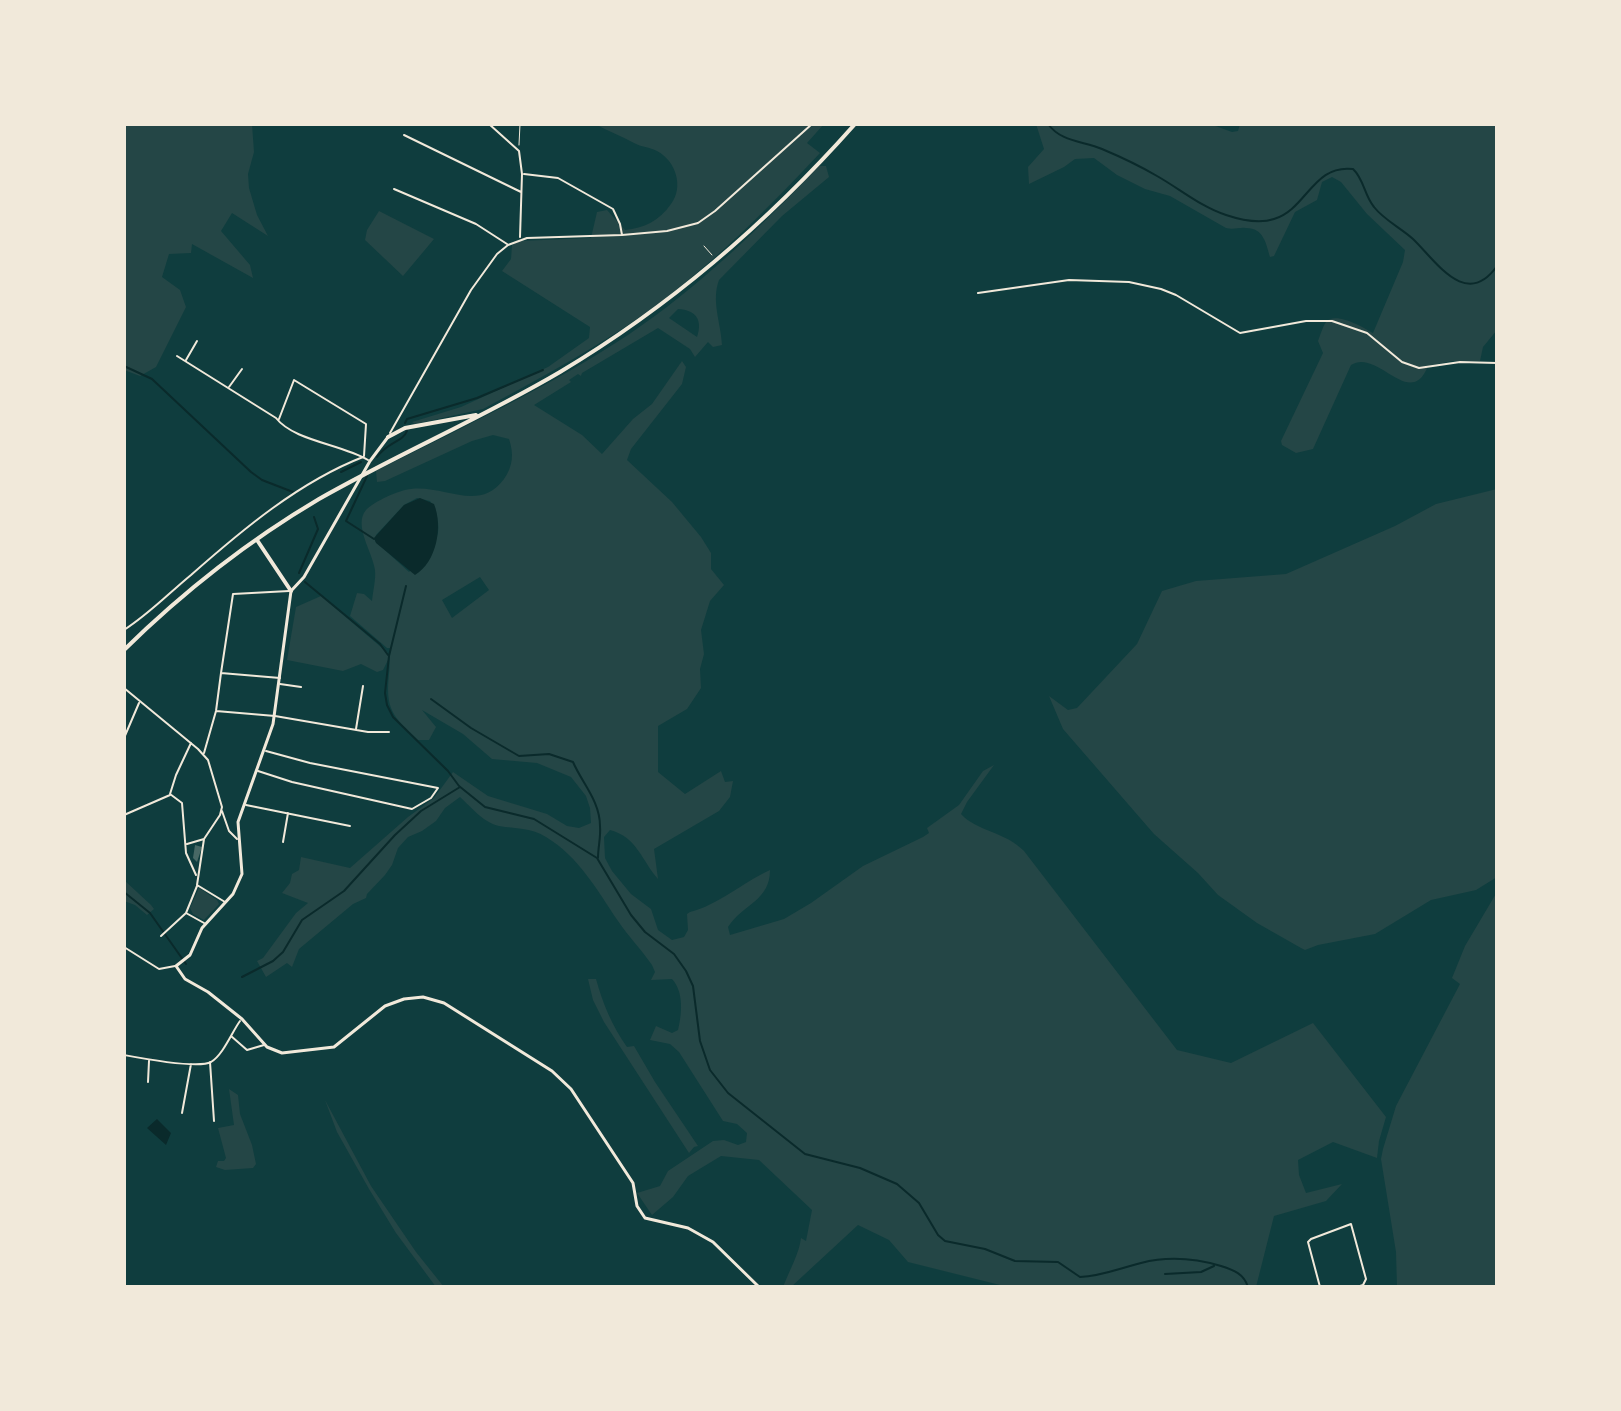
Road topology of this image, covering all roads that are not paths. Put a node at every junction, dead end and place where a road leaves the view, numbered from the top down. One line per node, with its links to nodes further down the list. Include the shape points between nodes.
1 (489, 124): 5 (street, via 519,151)
2 (812, 124): 8 (street, via 706,218 679,229)
3 (855, 124): 18 (main road, via 780,203 691,282 594,351)
4 (404, 135): 7 (street)
5 (522, 174): 7 (street); 8 (street, via 558,178 613,209)
6 (394, 189): 10 (street, via 476,224)
7 (521, 192): 9 (street)
8 (622, 235): 9 (street)
9 (520, 239): 10 (street)
10 (508, 245): 20 (street, via 471,290)
11 (978, 293): 15 (street, via 1069,280 1129,282 1168,292 1240,333 1332,321 1367,333 1402,362 1419,368)
12 (197, 341): 14 (street)
13 (177, 356): 14 (street)
14 (185, 361): 17 (street)
15 (1497, 363)
16 (242, 369): 17 (street)
17 (228, 388): 19 (street)
18 (489, 411): 20 (main road, via 405,428); 23 (main road, via 342,486)
19 (278, 421): 21 (street); 21 (street, via 294,380 366,424)
20 (388, 437): 22 (street)
21 (363, 457): 22 (street); 25 (street, via 268,513)
22 (370, 461): 24 (street)
23 (257, 539): 24 (main road); 26 (main road, via 192,588)
24 (291, 591): 27 (street, via 233,594); 28 (street)
25 (124, 630)
26 (124, 650)
27 (221, 673): 28 (street); 34 (street)
28 (280, 678): 29 (street)
29 (279, 684): 31 (street); 35 (street)
30 (363, 686): 36 (street)
31 (301, 687)
32 (124, 688): 33 (street)
33 (139, 702): 38 (street); 39 (street)
34 (216, 711): 35 (street); 41 (street)
35 (275, 716): 36 (street); 40 (street)
36 (356, 730): 37 (street)
37 (389, 732)
38 (124, 738)
39 (191, 743): 41 (street); 43 (street)
40 (266, 751): 42 (street); 42 (street, via 438,788 412,809)
41 (204, 754): 45 (street)
42 (258, 771): 44 (street)
43 (171, 795): 47 (street); 52 (street, via 182,803)
44 (245, 804): 46 (street); 50 (street)
45 (222, 811): 49 (street); 50 (street)
46 (288, 812): 48 (street); 51 (street)
47 (124, 815)
48 (350, 826)
49 (204, 839): 52 (street); 53 (street)
50 (238, 839): 55 (street, via 242,874)
51 (283, 842)
52 (186, 844): 53 (street)
53 (197, 876): 54 (street)
54 (197, 885): 55 (street); 56 (street)
55 (226, 903): 57 (street)
56 (186, 913): 57 (street); 58 (street)
57 (205, 923): 60 (street, via 187,958)
58 (163, 934)
59 (124, 947): 60 (street, via 159,969)
60 (176, 966): 61 (street, via 185,979)
61 (242, 1019): 62 (street); 63 (street)
62 (229, 1035): 63 (street, via 247,1050); 66 (street)
63 (264, 1045): 71 (street, via 282,1053 327,1049 385,1006 423,997 444,1003 552,1071 571,1089 633,1183 645,1218 688,1228 713,1242)
64 (124, 1055): 65 (street)
65 (149, 1060): 67 (street); 68 (street)
66 (210, 1062): 67 (street); 70 (street)
67 (191, 1063): 69 (street)
68 (148, 1082)
69 (182, 1113)
70 (214, 1121)
71 (759, 1287)
72 (1320, 1287): 73 (street, via 1308,1242 1351,1224 1366,1279)
73 (1357, 1287)

